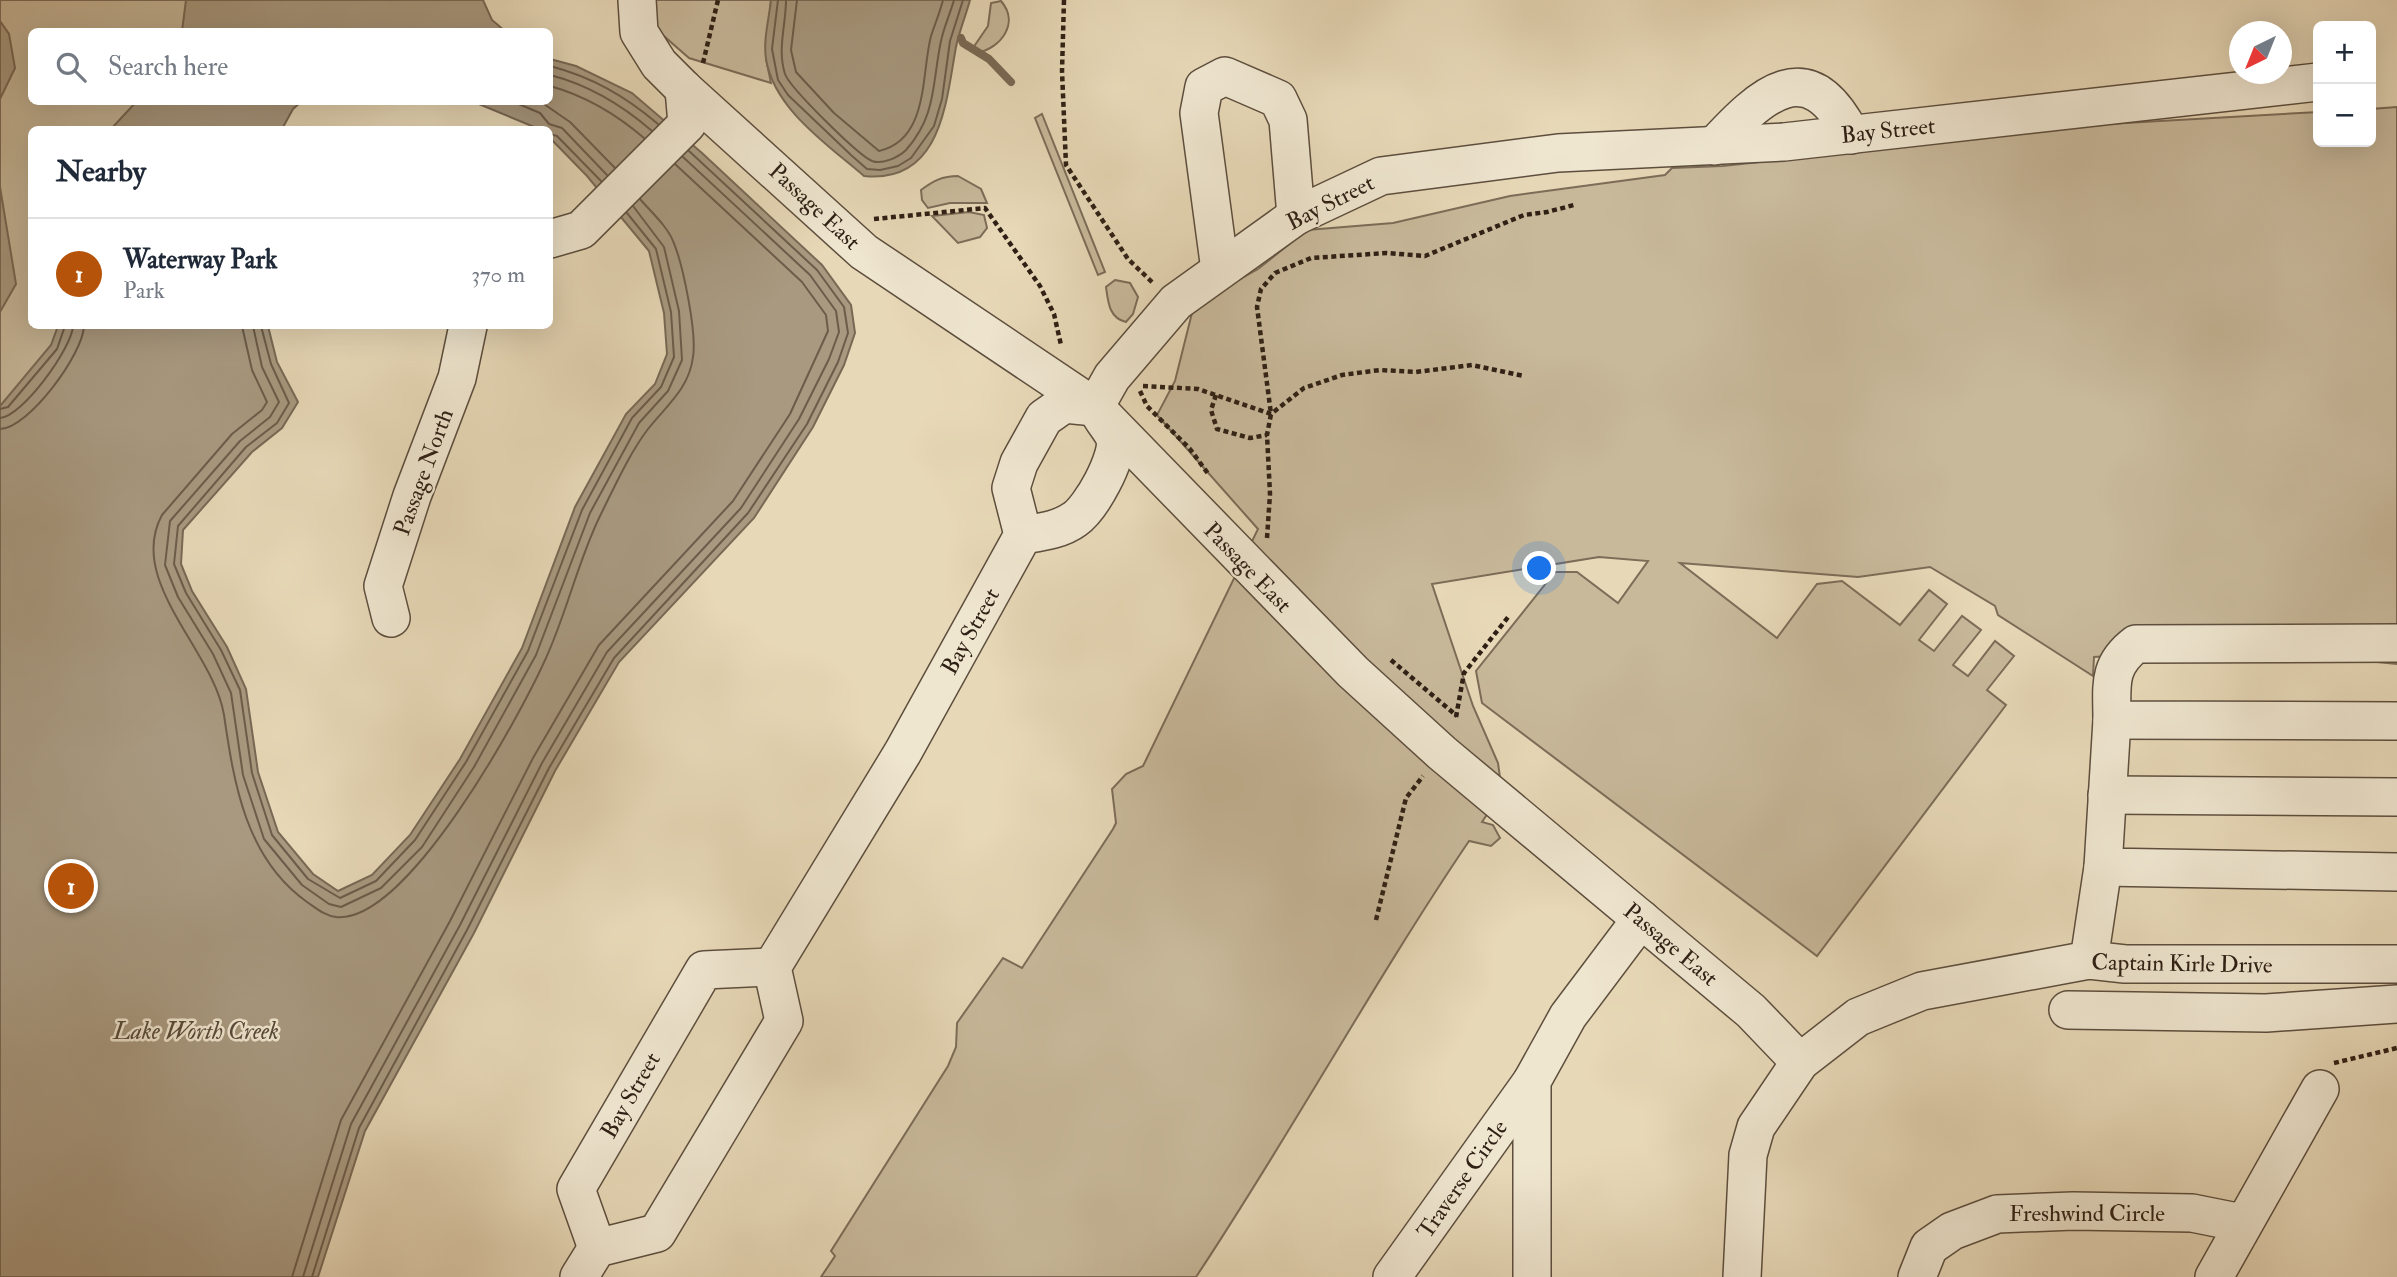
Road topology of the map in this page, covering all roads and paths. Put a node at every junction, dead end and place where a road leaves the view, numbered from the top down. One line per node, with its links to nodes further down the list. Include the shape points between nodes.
1 (636, 0): 5 (street, Passage East, via 639,32 659,64)
2 (718, 0): 5 (path)
3 (1064, 0): 13 (path, via 1066,165 1128,259)
4 (2313, 83): 6 (street, Bay Street)
5 (694, 95): 11 (street); 17 (street, Passage East, via 864,252)
6 (1851, 135): 7 (street, Bay Street); 7 (street, via 1830,99 1802,87 1782,88 1756,104)
7 (1714, 146): 10 (street, Bay Street, via 1558,153 1381,176)
8 (1574, 205): 19 (path, via 1524,215 1425,256 1387,253 1311,258 1275,273 1261,289 1257,307)
9 (864, 210): 15 (path, via 875,220 985,208 1040,286 1054,314 1059,344)
10 (1296, 216): 12 (street, Bay Street); 12 (street, via 1288,120 1278,99 1225,76 1204,87 1199,113)
11 (565, 235)
12 (1220, 270): 13 (street, Bay Street)
13 (1176, 302): 17 (street, Bay Street)
14 (467, 329): 23 (street, Passage North, via 457,378 383,586)
15 (1069, 351)
16 (1524, 376): 19 (path, via 1472,365 1342,375 1304,388)
17 (1104, 392): 18 (path, via 1140,386 1198,389); 21 (street, via 1064,404 1044,418 1019,463 1012,488); 21 (street, via 1115,438 1114,459 1077,518 1061,527); 33 (street, Passage East, via 1353,672 1442,753)
18 (1216, 395): 19 (path); 20 (path, via 1210,410 1217,429 1250,438)
19 (1271, 414): 20 (path)
20 (1267, 435): 22 (path, via 1270,494)
21 (1023, 535): 36 (street, Bay Street, via 903,752)
22 (1266, 543)
23 (391, 618)
24 (2397, 643): 27 (street, via 2136,644 2119,656 2112,682)
25 (1384, 654): 26 (path)
26 (1457, 716)
27 (2112, 720): 28 (street); 29 (street)
28 (2397, 721)
29 (2107, 794): 30 (street); 31 (street)
30 (2397, 797)
31 (2103, 867): 32 (street); 34 (street)
32 (2397, 872)
33 (1641, 919): 40 (street, Passage East, via 1751,1011); 41 (street, Traverse Circle, via 1568,1016)
34 (2089, 960): 35 (street, Captain Kirle Drive, via 2125,964); 40 (street, Captain Kirle Drive, via 1922,991 1858,1017)
35 (2397, 964)
36 (772, 967): 44 (street, Bay Street, via 784,1021 657,1233); 44 (street, Bay Street, via 704,970 576,1189)
37 (2397, 1003): 38 (street, via 2266,1013)
38 (2068, 1010)
39 (2397, 1048): 42 (path, via 2335,1061)
40 (1800, 1062): 47 (street, Captain Kirle Drive, via 1756,1127 1748,1155)
41 (1532, 1081): 45 (street, Traverse Circle); 46 (street, Traverse Circle)
42 (2320, 1089): 43 (street)
43 (2242, 1223): 48 (street, Freshwind Circle, via 2192,1213 1997,1214 1952,1231 1929,1247); 49 (street)
44 (588, 1263)
45 (1392, 1277)
46 (1532, 1277)
47 (1742, 1277)
48 (1917, 1277)
49 (2214, 1277)

